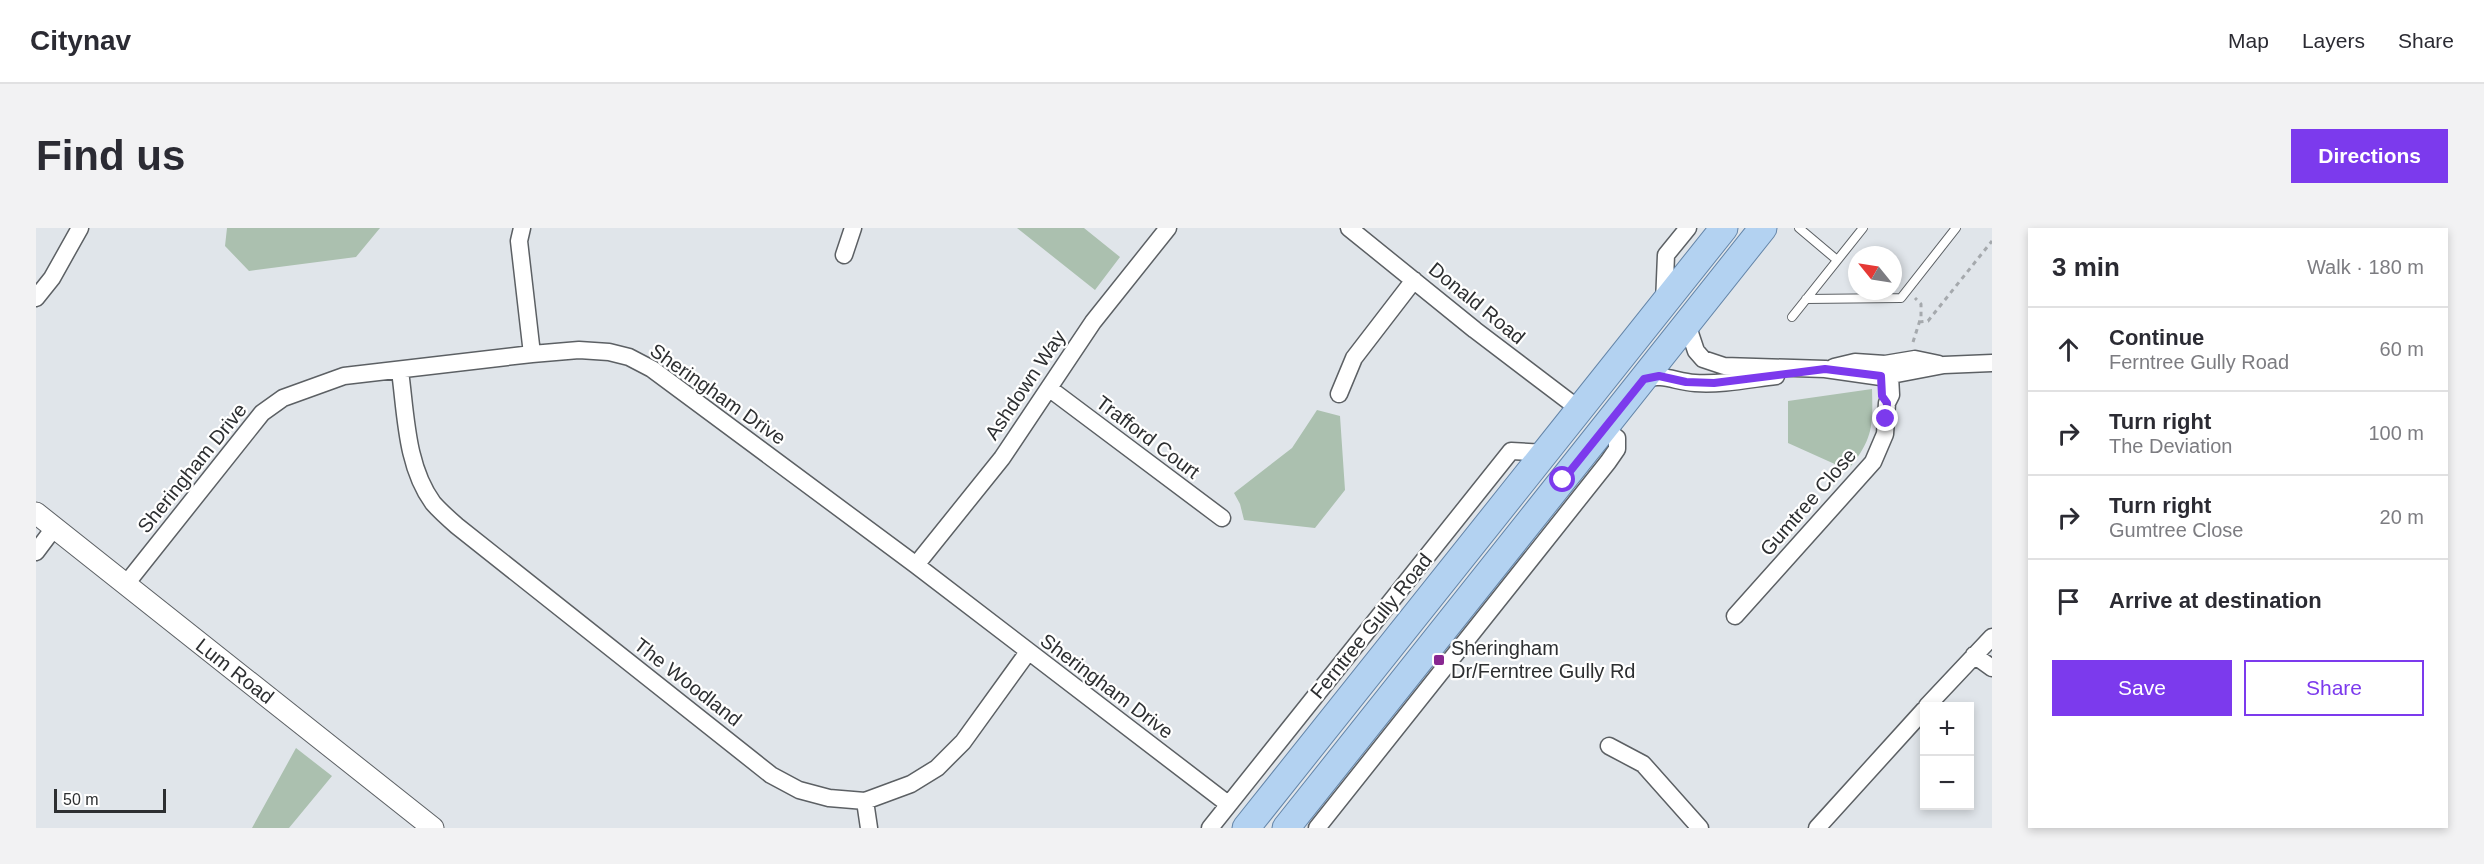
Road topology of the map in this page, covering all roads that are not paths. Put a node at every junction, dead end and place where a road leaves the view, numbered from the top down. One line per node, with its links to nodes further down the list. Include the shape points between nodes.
1 (522, 228): 20 (street, via 519,241)
2 (853, 228): 12 (street)
3 (1168, 228): 26 (street, Ashdown Way, via 1093,322)
4 (1349, 228): 14 (street, Donald Road)
5 (1688, 228): 17 (street, via 1661,262)
6 (1724, 228): 17 (main road, Ferntree Gully Road)
7 (1763, 228): 19 (main road)
8 (1798, 228): 13 (lane)
9 (1863, 228): 13 (lane)
10 (1956, 228): 16 (lane, via 1901,298)
11 (73, 230): 15 (street, via 52,278)
12 (844, 255)
13 (1838, 260): 16 (lane)
14 (1414, 279): 27 (street, via 1354,358); 28 (street, Donald Road)
15 (36, 298)
16 (1806, 299): 18 (lane)
17 (1664, 304): 28 (main road, Ferntree Gully Road)
18 (1792, 317)
19 (1690, 320): 22 (street, via 1696,351 1713,363); 25 (main road)
20 (532, 354): 23 (street, Sheringham Drive); 35 (street, Sheringham Drive, via 609,352 652,369)
21 (1992, 363): 24 (street)
22 (1825, 369): 24 (street, via 1855,362); 25 (street, via 1714,383 1659,376)
23 (400, 371): 36 (street, Sheringham Drive, via 344,376 283,398 262,413); 46 (street, The Woodland, via 412,456 420,481 434,504 457,526 771,775 799,790)
24 (1885, 372): 38 (street, Gumtree Close, via 1891,396 1885,434 1873,462)
25 (1644, 379): 29 (main road)
26 (1050, 389): 32 (street, Trafford Court); 35 (street, Ashdown Way, via 1002,458)
27 (1340, 394)
28 (1580, 410): 29 (main road); 30 (main road, Ferntree Gully Road)
29 (1604, 428): 37 (main road)
30 (1546, 453): 47 (street, Ferntree Gully Road, via 1511,451); 51 (main road, Ferntree Gully Road)
31 (36, 513): 33 (street, Lum Road)
32 (1222, 518)
33 (54, 528): 34 (street); 36 (street, Lum Road)
34 (36, 552)
35 (916, 565): 40 (street, Sheringham Drive)
36 (126, 584): 48 (street, Lum Road)
37 (1490, 591): 52 (main road); 53 (street)
38 (1735, 616)
39 (1992, 637): 41 (street)
40 (1028, 652): 46 (street, The Woodland, via 963,742 938,768 911,784); 47 (street, Sheringham Drive)
41 (1974, 655): 42 (street); 43 (street)
42 (1992, 669)
43 (1931, 702)
44 (1920, 715): 55 (street)
45 (1609, 746): 54 (street, via 1643,764)
46 (865, 801): 49 (street)
47 (1228, 804): 50 (street, Ferntree Gully Road)
48 (433, 828)
49 (869, 828)
50 (1210, 828)
51 (1246, 828)
52 (1286, 828)
53 (1317, 828)
54 (1700, 828)
55 (1817, 828)

